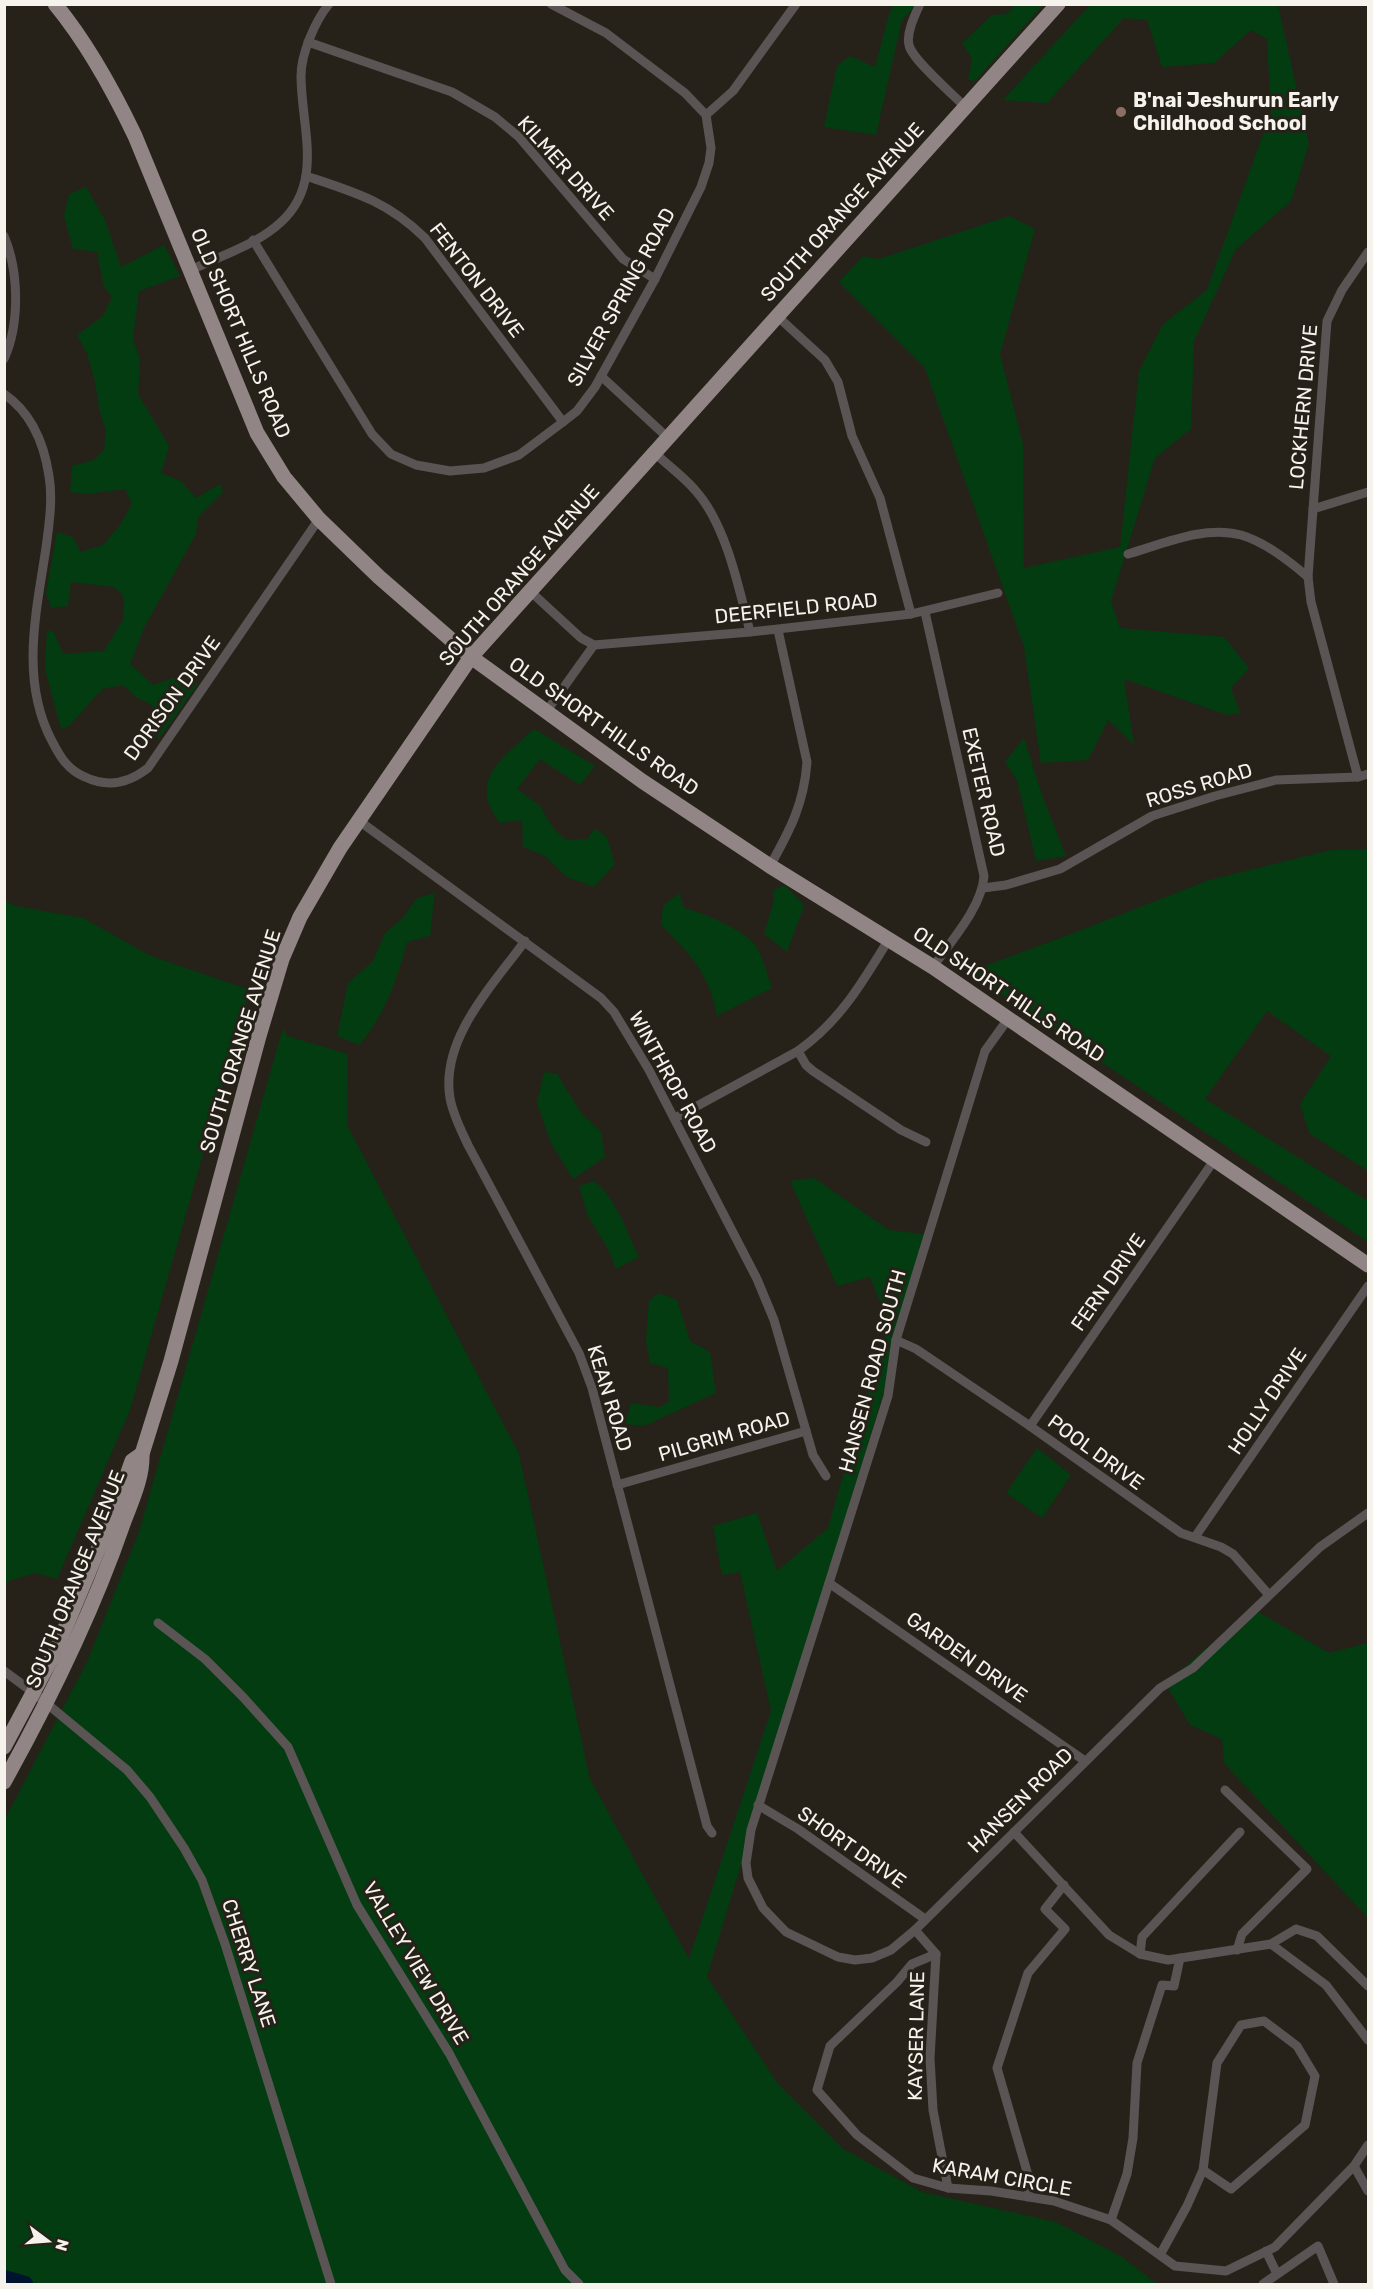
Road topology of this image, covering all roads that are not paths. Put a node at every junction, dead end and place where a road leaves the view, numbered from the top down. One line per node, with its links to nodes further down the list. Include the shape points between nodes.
1 (55, 4): 14 (main road, OLD SHORT HILLS ROAD, via 115,94)
2 (329, 4): 7 (street)
3 (551, 4): 9 (street, via 606,33 685,93)
4 (796, 4): 9 (street, via 733,91)
5 (920, 4): 8 (street, via 909,35 914,57)
6 (1058, 4): 8 (main road, SOUTH ORANGE AVENUE)
7 (308, 42): 10 (street, via 300,74 309,153); 15 (street, KILMER DRIVE, via 452,92 495,117 519,137 623,259)
8 (965, 106): 16 (main road, SOUTH ORANGE AVENUE)
9 (706, 116): 15 (street, SILVER SPRING ROAD, via 709,163)
10 (306, 176): 12 (street, via 296,204 280,223); 20 (street, FENTON DRIVE, via 362,195 409,222)
11 (4, 236): 17 (street, via 11,262 16,322)
12 (254, 240): 14 (street); 20 (street, SILVER SPRING ROAD, via 372,434 391,454 416,465 450,471 484,468 519,454)
13 (1368, 252): 24 (street, LOCKHERN DRIVE, via 1327,321)
14 (191, 270): 25 (main road, OLD SHORT HILLS ROAD, via 257,433 284,477)
15 (655, 279): 18 (street, SILVER SPRING ROAD)
16 (777, 315): 21 (main road, SOUTH ORANGE AVENUE); 31 (street, via 825,360 838,382 852,436 880,498)
17 (4, 359)
18 (601, 376): 20 (street, SILVER SPRING ROAD, via 577,411); 21 (street)
19 (4, 394): 25 (street, DORISON DRIVE, via 30,418 50,477 48,531 33,633 33,681 40,716 61,759 85,778 120,783 148,768)
20 (563, 422)
21 (667, 437): 22 (main road, SOUTH ORANGE AVENUE)
22 (654, 452): 28 (main road, SOUTH ORANGE AVENUE); 33 (street, via 696,490 708,508 737,579)
23 (1368, 492): 24 (street)
24 (1313, 509): 27 (street, LOCKHERN DRIVE)
25 (319, 519): 35 (main road, OLD SHORT HILLS ROAD)
26 (1128, 554): 27 (street, via 1215,532 1242,535)
27 (1308, 577): 38 (street, LOCKHERN DRIVE, via 1311,602)
28 (531, 592): 34 (street, via 581,638); 35 (main road, SOUTH ORANGE AVENUE)
29 (998, 593): 30 (street, DEERFIELD ROAD)
30 (925, 612): 31 (street, DEERFIELD ROAD); 41 (street, EXETER ROAD, via 983,868)
31 (911, 614): 32 (street, DEERFIELD ROAD)
32 (778, 630): 33 (street, DEERFIELD ROAD); 40 (street, via 807,762 796,817)
33 (750, 632): 34 (street, DEERFIELD ROAD)
34 (594, 645): 36 (street)
35 (471, 657): 36 (main road, OLD SHORT HILLS ROAD); 39 (main road, SOUTH ORANGE AVENUE)
36 (546, 712): 40 (main road, OLD SHORT HILLS ROAD)
37 (1368, 774): 38 (street, ROSS ROAD)
38 (1358, 777): 41 (street, ROSS ROAD, via 1276,780 1215,796 1152,816 1060,869)
39 (358, 820): 43 (street, WINTHROP ROAD); 55 (main road, SOUTH ORANGE AVENUE, via 300,917 282,959)
40 (770, 866): 42 (main road, OLD SHORT HILLS ROAD)
41 (983, 888): 44 (street, via 974,908)
42 (889, 939): 44 (main road, OLD SHORT HILLS ROAD); 46 (street, via 839,1016)
43 (525, 941): 47 (street, WINTHROP ROAD, via 614,1012); 57 (street, KEAN ROAD, via 465,1024 450,1062 450,1100 468,1145 579,1353)
44 (933, 967): 45 (main road, OLD SHORT HILLS ROAD)
45 (1008, 1019): 49 (main road, OLD SHORT HILLS ROAD); 52 (street, HANSEN ROAD SOUTH, via 985,1051)
46 (798, 1051): 47 (street); 48 (street, via 813,1071 901,1130)
47 (675, 1118): 54 (street, WINTHROP ROAD, via 774,1320)
48 (926, 1142)
49 (1215, 1159): 50 (main road, OLD SHORT HILLS ROAD); 53 (street, FERN DRIVE)
50 (1368, 1265)
51 (1368, 1286): 59 (street, HOLLY DRIVE)
52 (897, 1340): 53 (street, POOL DRIVE); 60 (street, HANSEN ROAD SOUTH, via 888,1396)
53 (1030, 1426): 59 (street, POOL DRIVE, via 1162,1521)
54 (806, 1431): 56 (street, WINTHROP ROAD, via 813,1455); 57 (street, PILGRIM ROAD)
55 (142, 1454): 64 (main road, SOUTH ORANGE AVENUE, via 132,1461 56,1650); 65 (main road, SOUTH ORANGE AVENUE, via 142,1469 114,1550)
56 (826, 1476)
57 (617, 1485): 72 (street, KEAN ROAD)
58 (1368, 1513): 61 (street, HANSEN ROAD, via 1320,1547)
59 (1195, 1537): 61 (street, POOL DRIVE, via 1233,1554)
60 (829, 1583): 67 (street, GARDEN DRIVE); 70 (street, HANSEN ROAD SOUTH)
61 (1269, 1595): 67 (street, HANSEN ROAD, via 1193,1668 1160,1688)
62 (158, 1623): 95 (street, VALLEY VIEW DRIVE, via 205,1659 288,1747 357,1905 449,2053 565,2270)
63 (4, 1671): 64 (street, CHERRY LANE)
64 (34, 1692): 65 (street, CHERRY LANE); 66 (main road, SOUTH ORANGE AVENUE)
65 (47, 1704): 68 (main road, SOUTH ORANGE AVENUE); 94 (street, CHERRY LANE, via 127,1770 150,1797 201,1880 225,1944)
66 (4, 1747)
67 (1085, 1761): 71 (street, HANSEN ROAD)
68 (4, 1782)
69 (1225, 1790): 78 (street, via 1307,1869 1242,1934)
70 (758, 1805): 75 (street, SHORT DRIVE); 76 (street, HANSEN ROAD, via 747,1848 748,1878 763,1908 786,1932 838,1957 855,1960 891,1950)
71 (1014, 1832): 74 (street); 75 (street, HANSEN ROAD)
72 (712, 1833)
73 (1240, 1833): 80 (street, via 1142,1937)
74 (1064, 1885): 80 (street, via 1109,1935); 89 (street, via 1046,1909 1065,1929 1028,1973 997,2068 1030,2182)
75 (925, 1919): 76 (street, HANSEN ROAD)
76 (915, 1930): 79 (street)
77 (1271, 1944): 78 (street); 82 (street, via 1296,1929 1317,1936); 83 (street, via 1326,1985)
78 (1237, 1950): 81 (street)
79 (936, 1954): 87 (street, KAYSER LANE, via 930,2058 933,2110); 87 (street, KARAM CIRCLE, via 912,1964 830,2046 817,2090 857,2134 913,2178)
80 (1140, 1954): 81 (street, via 1168,1960)
81 (1180, 1958): 90 (street, via 1174,1986 1162,1985 1157,1996 1137,2062 1128,2175)
82 (1368, 1986)
83 (1368, 2040)
84 (1368, 2145): 85 (street, KARAM CIRCLE)
85 (1354, 2166): 88 (street); 91 (street, KARAM CIRCLE, via 1275,2247)
86 (1203, 2170): 86 (street, via 1217,2063 1241,2025 1264,2021 1297,2046 1315,2076 1305,2125 1231,2189); 92 (street)
87 (948, 2188): 89 (street, KARAM CIRCLE)
88 (1368, 2191)
89 (1028, 2197): 90 (street, KARAM CIRCLE, via 1054,2201)
90 (1111, 2220): 92 (street, KARAM CIRCLE)
91 (1266, 2251): 92 (street, KARAM CIRCLE, via 1227,2271 1175,2266); 93 (street)
92 (1160, 2255)
93 (1277, 2274): 96 (street); 97 (street, via 1318,2246)
94 (331, 2284)
95 (579, 2284)
96 (1263, 2284)
97 (1335, 2284)

